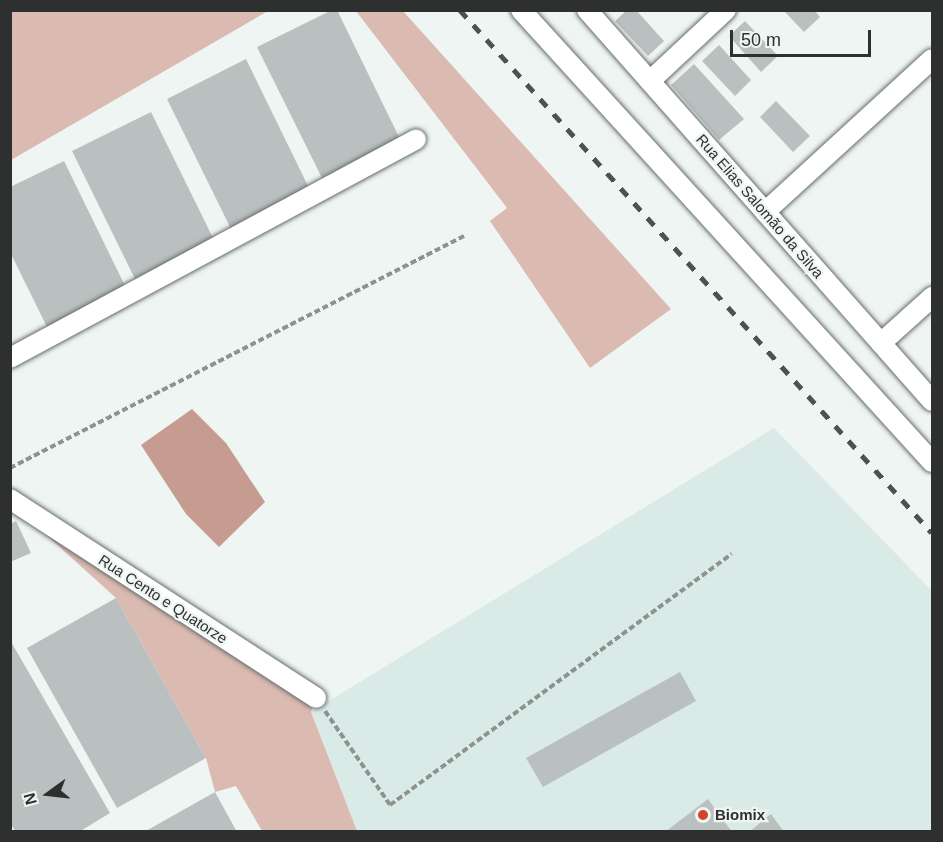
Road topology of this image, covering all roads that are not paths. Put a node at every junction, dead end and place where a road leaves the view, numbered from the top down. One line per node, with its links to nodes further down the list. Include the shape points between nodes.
1 (521, 10): 12 (street)
2 (587, 10): 5 (street, Rua Elias Salomão da Silva)
3 (726, 10): 5 (street)
4 (933, 59): 7 (street)
5 (650, 81): 7 (street, Rua Elias Salomão da Silva)
6 (416, 139): 10 (street)
7 (765, 212): 9 (street, Rua Elias Salomão da Silva)
8 (933, 297): 9 (street)
9 (881, 343): 11 (street, Rua Elias Salomão da Silva)
10 (10, 358)
11 (933, 401)
12 (933, 462)
13 (10, 499): 14 (street, Rua Cento e Quatorze)
14 (316, 698)

